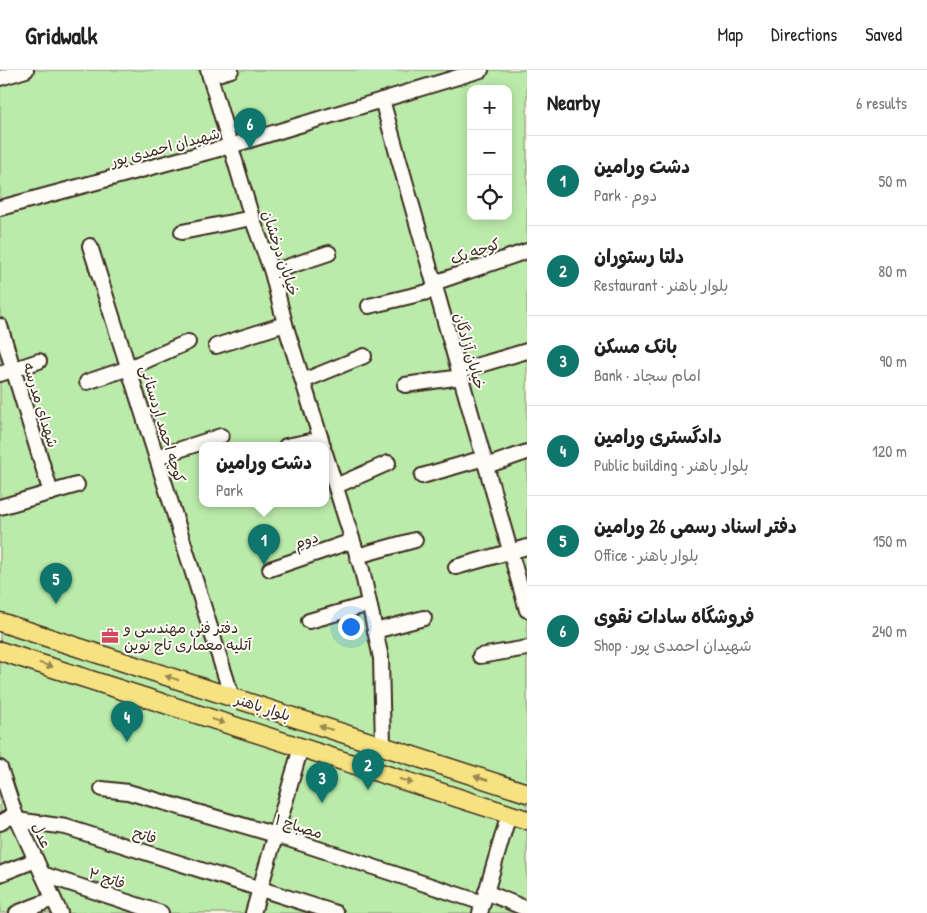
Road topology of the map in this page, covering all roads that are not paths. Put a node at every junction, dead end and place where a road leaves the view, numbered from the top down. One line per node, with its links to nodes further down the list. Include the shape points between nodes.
1 (26, 70): 5 (street)
2 (231, 70): 4 (street)
3 (481, 70): 6 (street, شهیدان احمدی پور)
4 (209, 73): 7 (street, خیابان درخشان)
5 (0, 78)
6 (382, 100): 7 (street, شهیدان احمدی پور); 15 (street, خیابان آزادگان)
7 (230, 146): 8 (street, شهیدان احمدی پور); 9 (street, خیابان درخشان)
8 (0, 208)
9 (252, 218): 10 (street); 14 (street, خیابان درخشان)
10 (182, 232)
11 (90, 246): 24 (street, کوچه احمد اردستانی)
12 (527, 251): 15 (street, کوچه یک)
13 (329, 253): 14 (street)
14 (272, 272): 17 (street, خیابان درخشان)
15 (435, 286): 16 (street, کوچه یک); 26 (street, خیابان آزادگان)
16 (369, 306)
17 (285, 324): 20 (street); 27 (street, خیابان درخشان)
18 (0, 326): 25 (street, شهدای مدرسه)
19 (188, 342): 24 (street)
20 (216, 346)
21 (527, 351): 26 (street)
22 (364, 356): 27 (street)
23 (39, 361): 25 (street)
24 (129, 368): 28 (street); 35 (street, کوچه احمد اردستانی)
25 (6, 371): 42 (street, شهدای مدرسه)
26 (460, 374): 29 (street); 36 (street, خیابان آزادگان)
27 (303, 381): 32 (street, خیابان درخشان)
28 (87, 382)
29 (405, 384)
30 (221, 436): 31 (street)
31 (203, 442)
32 (322, 442)
33 (199, 443): 35 (street)
34 (527, 452): 36 (street)
35 (157, 457): 60 (street, کوچه احمد اردستانی)
36 (485, 462): 39 (street); 47 (street, خیابان آزادگان)
37 (388, 463): 41 (street)
38 (329, 465): 41 (street)
39 (422, 476)
40 (77, 485): 42 (street)
41 (336, 486): 45 (street)
42 (51, 493): 43 (street)
43 (0, 507)
44 (415, 540): 48 (street)
45 (352, 541): 48 (street); 50 (street, دوم)
46 (527, 547): 47 (street)
47 (510, 552): 49 (street); 52 (street, خیابان آزادگان)
48 (357, 556): 51 (street)
49 (456, 567)
50 (270, 569)
51 (369, 604): 54 (street); 56 (street)
52 (527, 610)
53 (424, 618): 56 (street)
54 (309, 621)
55 (0, 622): 60 (main road, بلوار باهنر, one-way to 55)
56 (375, 631): 61 (street, via 381,658)
57 (527, 648): 59 (street)
58 (0, 650): 62 (main road, بلوار باهنر, one-way to 62)
59 (480, 656)
60 (232, 697): 61 (main road, بلوار باهنر, one-way to 60)
61 (383, 746): 65 (main road, بلوار باهنر, one-way to 61)
62 (301, 747): 66 (main road, بلوار باهنر, one-way to 66); 70 (street)
63 (0, 768): 67 (street, عدل)
64 (102, 789): 70 (street, مصباح ۱, via 128,792)
65 (527, 793)
66 (509, 814): 68 (main road, بلوار باهنر); 76 (street)
67 (16, 817): 69 (street); 71 (street, عدل); 74 (street, فاتح, via 66,827)
68 (527, 820)
69 (0, 823)
70 (276, 835): 74 (street); 76 (street, مصباح ۱)
71 (36, 860): 72 (street); 73 (street, عدل)
72 (0, 874)
73 (42, 874): 75 (street, عدل); 80 (street, فاتح ۲)
74 (260, 889): 81 (street); 82 (street, فاتح)
75 (54, 900): 78 (street); 79 (street, عدل)
76 (483, 903): 77 (street, مصباح ۱)
77 (527, 909)
78 (17, 913)
79 (60, 913)
80 (161, 913)
81 (253, 913)
82 (336, 913)

